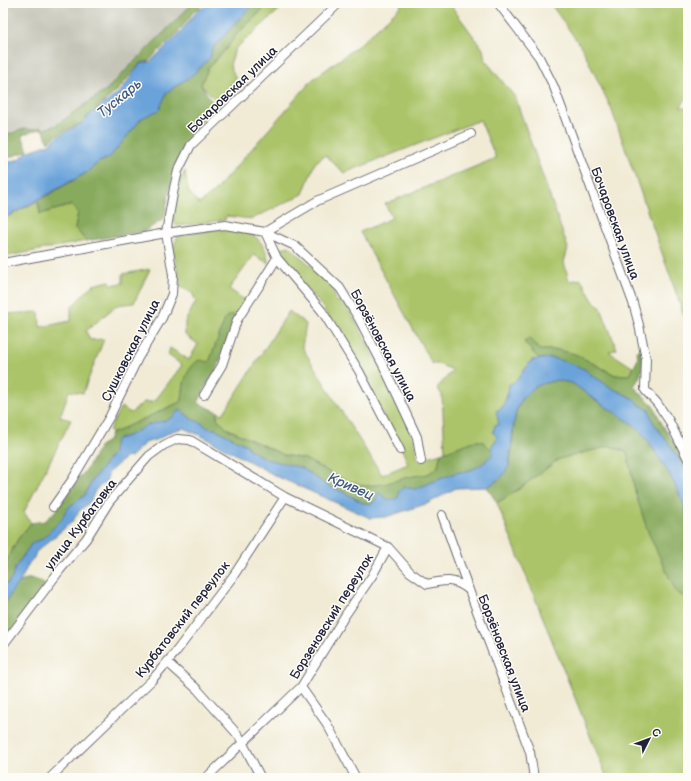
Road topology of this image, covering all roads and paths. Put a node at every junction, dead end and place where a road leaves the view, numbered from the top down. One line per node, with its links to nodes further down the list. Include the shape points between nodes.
1 (339, 3): 5 (street, Бочаровская улица, via 191,145 178,171)
2 (498, 3): 10 (street, Бочаровская улица, via 539,57 554,87 633,303 646,359 645,390 668,419)
3 (471, 134): 4 (street, via 317,201)
4 (265, 232): 5 (street, Борзёновская улица, via 225,225); 6 (street); 11 (street, Борзёновская улица, via 295,246 340,288 362,325 417,437)
5 (166, 233): 7 (street); 13 (street, Сушковская улица, via 173,276 172,294 110,416)
6 (277, 258): 8 (street, via 237,320 222,365); 9 (street, via 322,311 359,371)
7 (3, 262)
8 (204, 394)
9 (400, 450)
10 (688, 459)
11 (421, 461)
12 (285, 497): 15 (street); 17 (street, улица Курбатовка, via 190,440 177,439 164,445 149,456 109,502 86,539); 18 (street, Курбатовский переулок, via 234,575)
13 (53, 507)
14 (442, 515): 16 (street, Борзёновская улица)
15 (388, 547): 16 (street, via 410,572 427,584 453,580); 19 (street, Борзеновский переулок)
16 (468, 590): 25 (street, Борзёновская улица, via 530,752)
17 (3, 645)
18 (167, 662): 20 (street, via 197,689); 21 (street, Курбатовский переулок, via 151,681)
19 (302, 687): 20 (street, Борзеновский переулок); 24 (street, via 327,724)
20 (243, 742): 22 (street, Борзеновский переулок); 23 (street)
21 (50, 778)
22 (206, 778)
23 (261, 778)
24 (356, 778)
25 (534, 778)

